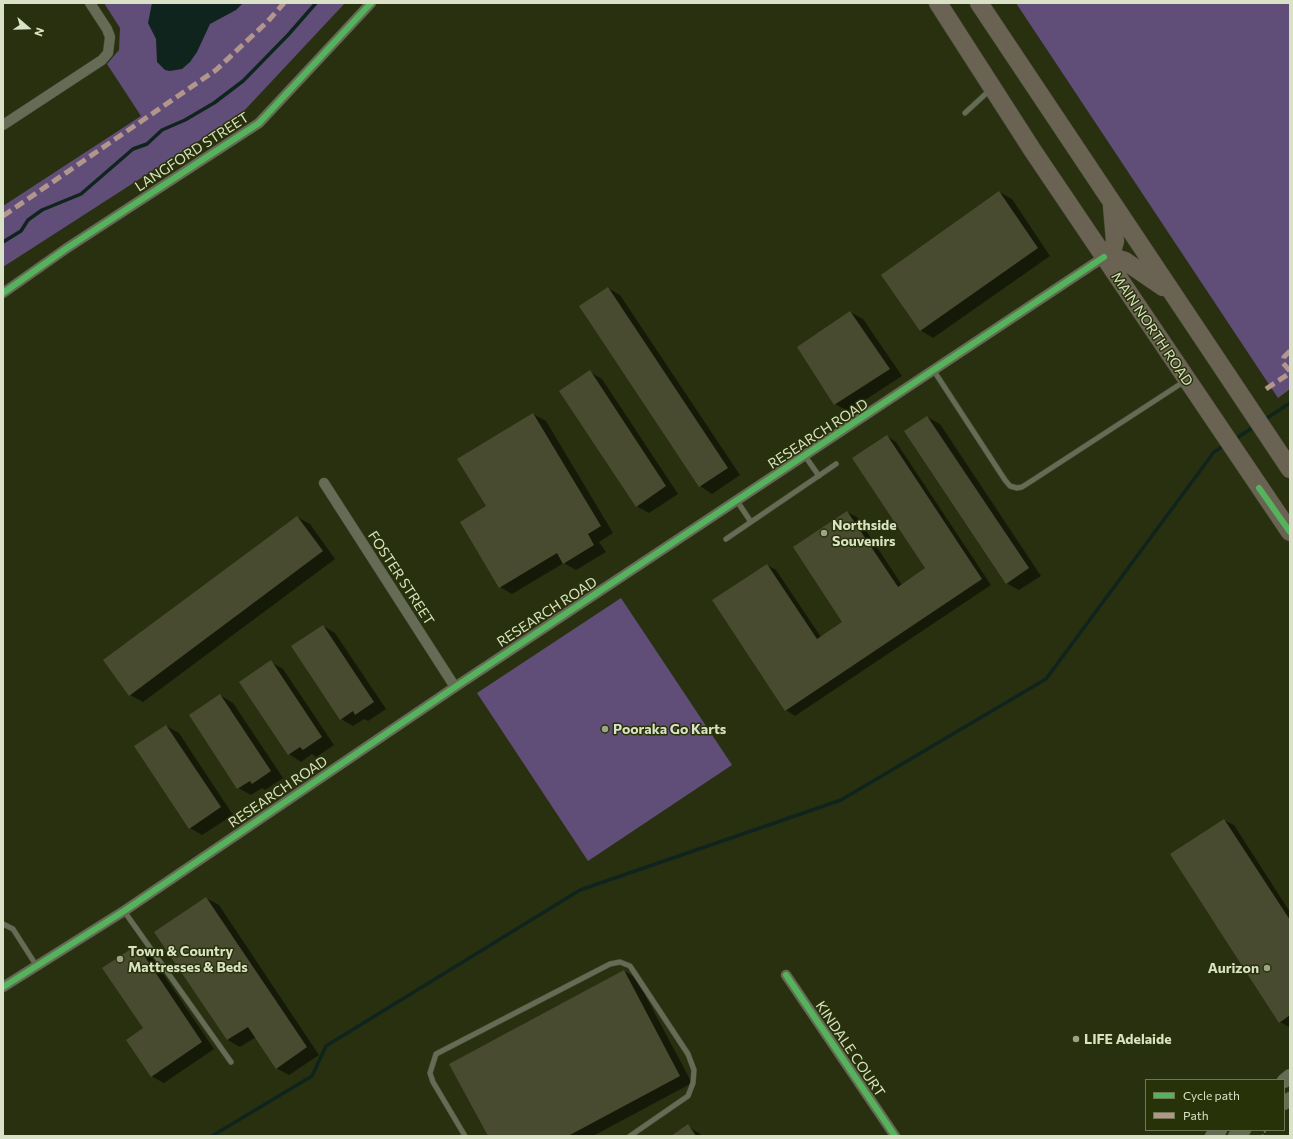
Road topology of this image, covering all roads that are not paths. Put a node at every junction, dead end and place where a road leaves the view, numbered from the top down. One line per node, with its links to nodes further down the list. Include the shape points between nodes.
1 (90, 3): 7 (street, via 110,37 110,45 102,60)
2 (371, 3): 10 (street, LANGFORD STREET, via 259,123 67,248)
3 (938, 3): 5 (highway, MAIN NORTH ROAD)
4 (979, 3): 8 (highway)
5 (993, 87): 6 (lane); 9 (highway, MAIN NORTH ROAD)
6 (965, 113)
7 (5, 120)
8 (1112, 202): 9 (highway, via 1115,241 1113,248); 11 (highway)
9 (1104, 257): 11 (highway, via 1125,261); 12 (street, RESEARCH ROAD); 13 (highway, MAIN NORTH ROAD)
10 (3, 293)
11 (1172, 293): 16 (highway)
12 (934, 371): 13 (lane, via 1005,480 1010,486 1017,488 1034,480); 14 (street, RESEARCH ROAD)
13 (1186, 380): 21 (highway, MAIN NORTH ROAD)
14 (805, 456): 17 (lane); 19 (street, RESEARCH ROAD)
15 (836, 464): 17 (lane)
16 (1290, 469)
17 (819, 476): 20 (lane)
18 (324, 483): 23 (street, FOSTER STREET)
19 (737, 501): 20 (lane); 23 (street, RESEARCH ROAD)
20 (751, 522): 22 (lane)
21 (1290, 532)
22 (726, 539)
23 (455, 688): 24 (street, RESEARCH ROAD)
24 (124, 911): 26 (street, RESEARCH ROAD); 29 (lane)
25 (3, 924): 26 (lane, via 13,929)
26 (36, 965): 28 (street, RESEARCH ROAD)
27 (786, 975): 32 (street, KINDALE COURT)
28 (3, 987)
29 (230, 1062)
30 (466, 1136): 31 (lane, via 433,1082 430,1073 436,1054 610,964 620,962 630,966 688,1054 694,1070 688,1096)
31 (630, 1136)
32 (894, 1136)

